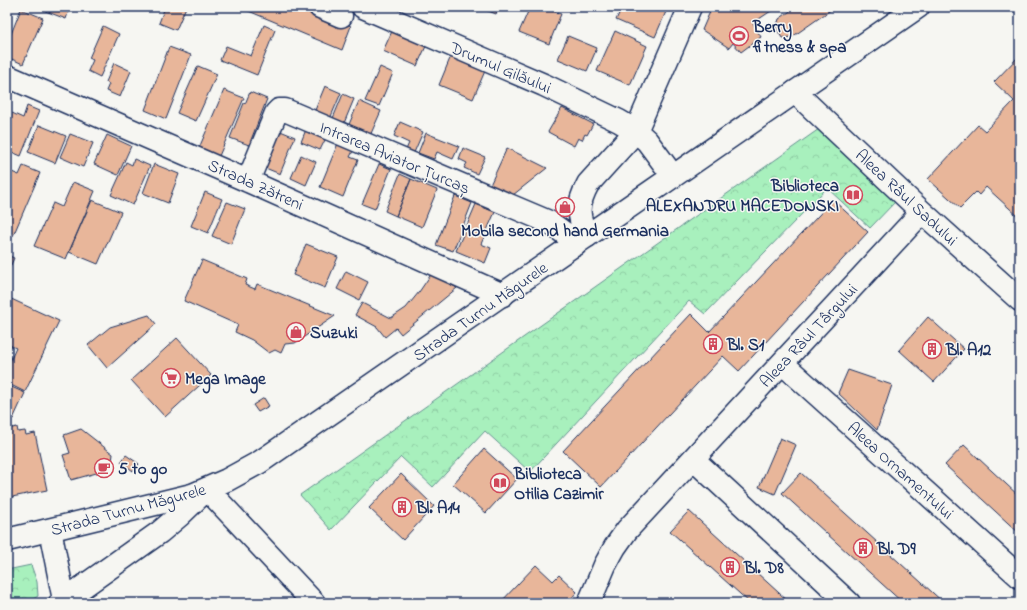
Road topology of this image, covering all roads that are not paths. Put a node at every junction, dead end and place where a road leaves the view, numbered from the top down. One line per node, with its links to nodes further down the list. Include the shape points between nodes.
1 (320, 7): 5 (street)
2 (362, 7): 8 (street, Drumul Gilăului, via 570,97)
3 (690, 7): 8 (street)
4 (918, 7): 7 (street, Strada Turnu Măgurele)
5 (341, 16)
6 (7, 76): 10 (street, Strada Zătreni)
7 (795, 92): 9 (street, Strada Turnu Măgurele); 11 (street, Aleea Râul Sadului)
8 (636, 131): 9 (street, Drumul Gilăului, via 655,149); 12 (street, via 588,184 583,193 580,201 583,227)
9 (674, 176): 12 (street, Strada Turnu Măgurele)
10 (248, 181): 12 (street, Intrarea Aviator Țurcaș, via 276,113 285,110 549,222); 13 (street, Strada Zătreni)
11 (922, 212): 14 (street, Aleea Râul Sadului); 15 (street, Aleea Râul Târgului)
12 (581, 241): 13 (street, Strada Turnu Măgurele)
13 (503, 295): 17 (street, Strada Turnu Măgurele, via 274,453 245,471)
14 (1020, 300)
15 (782, 363): 16 (street, Aleea Râul Târgului); 20 (street, Aleea Ornamentului)
16 (693, 459): 23 (street, Aleea Râul Târgului, via 627,530 605,565); 24 (street)
17 (207, 489): 18 (street, Strada Turnu Măgurele, via 178,499); 21 (street, via 160,532); 22 (street)
18 (50, 530): 19 (street, Strada Turnu Măgurele); 21 (street)
19 (7, 540)
20 (1020, 577)
21 (62, 602)
22 (314, 603)
23 (589, 603)
24 (849, 603)

